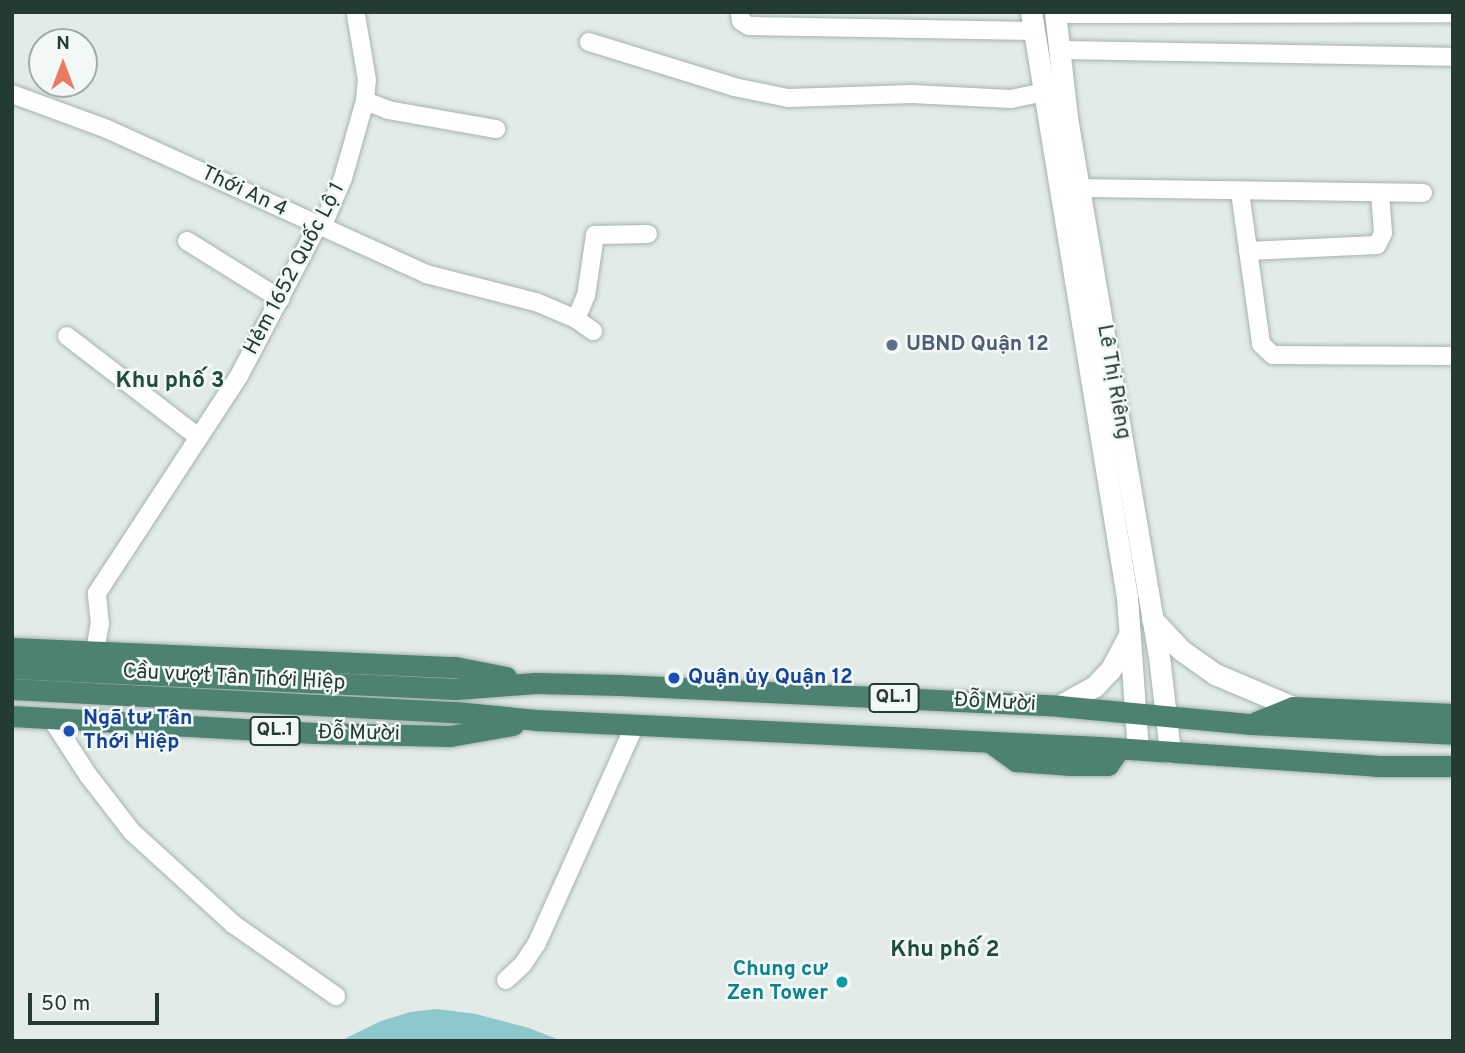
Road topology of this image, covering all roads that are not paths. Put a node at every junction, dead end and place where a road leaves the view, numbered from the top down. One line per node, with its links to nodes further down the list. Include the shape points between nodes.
1 (740, 12): 5 (street, via 741,21 748,26)
2 (1055, 13): 3 (street); 7 (street, Lê Thị Riêng)
3 (1453, 13)
4 (356, 15): 11 (street, Hẻm 1652 Quốc Lộ 1, via 367,80)
5 (1032, 22): 9 (street, Lê Thị Riêng)
6 (589, 42): 9 (street, via 734,87 788,98 912,94 1011,99)
7 (1059, 50): 8 (street); 13 (street, Lê Thị Riêng)
8 (1453, 57)
9 (1044, 92): 28 (street, Lê Thị Riêng, via 1120,552)
10 (12, 94): 17 (street, Thới An 4, via 107,129)
11 (365, 101): 12 (street, via 388,110); 17 (street, Hẻm 1652 Quốc Lộ 1, via 343,178 325,220)
12 (496, 129)
13 (1079, 188): 14 (street); 27 (street, Lê Thị Riêng)
14 (1240, 192): 15 (street); 20 (street)
15 (1380, 192): 16 (street); 20 (street, via 1383,233 1377,245)
16 (1423, 193)
17 (317, 227): 21 (street, Hẻm 1652 Quốc Lộ 1); 22 (street, Thới An 4, via 426,274 536,302)
18 (648, 234): 22 (street, via 595,235 586,296)
19 (187, 241): 21 (street)
20 (1248, 251): 25 (street, via 1261,344 1273,355)
21 (280, 299): 26 (street, Hẻm 1652 Quốc Lộ 1, via 239,376)
22 (576, 319): 23 (street, Thới An 4)
23 (593, 331)
24 (67, 336): 26 (street)
25 (1453, 356)
26 (198, 437): 30 (street, Hẻm 1652 Quốc Lộ 1, via 97,593 100,624)
27 (1153, 620): 36 (street, via 1181,650 1215,674); 40 (street, Lê Thị Riêng)
28 (1129, 635): 35 (street, via 1111,669 1095,686); 38 (street, Lê Thị Riêng)
29 (12, 648): 30 (highway, Đỗ Mười / QL.1)
30 (95, 651): 32 (highway, Đỗ Mười / QL.1, via 455,667)
31 (12, 668): 34 (highway, Cầu vượt Tân Thới Hiệp / QL.1)
32 (536, 683): 34 (highway, Đỗ Mười / QL.1); 35 (highway, Đỗ Mười / QL.1)
33 (12, 689): 37 (highway, Cầu vượt Tân Thới Hiệp / QL.1)
34 (456, 689)
35 (1059, 706): 38 (highway, Đỗ Mười / QL.1)
36 (1293, 707): 39 (highway, QL.1); 44 (highway, QL.1)
37 (454, 712): 43 (highway, Đỗ Mười / QL.1)
38 (1136, 712): 40 (highway, Đỗ Mười / QL.1); 47 (street, Lê Thị Riêng)
39 (1453, 714)
40 (1168, 715): 44 (highway, Đỗ Mười / QL.1); 48 (street, Lê Thị Riêng)
41 (12, 716): 42 (highway, Đỗ Mười / QL.1)
42 (51, 718): 43 (highway, Đỗ Mười / QL.1, via 450,736); 53 (street, via 132,832 233,924)
43 (536, 720): 45 (highway, Đỗ Mười / QL.1)
44 (1251, 724): 46 (highway, Đỗ Mười / QL.1)
45 (635, 725): 47 (highway, Đỗ Mười / QL.1); 52 (street, via 537,943)
46 (1453, 734)
47 (1129, 750): 48 (highway, Đỗ Mười / QL.1)
48 (1170, 752): 49 (highway, Đỗ Mười / QL.1)
49 (1376, 766): 50 (highway, Đỗ Mười / QL.1); 51 (highway, Đỗ Mười / QL.1)
50 (1453, 766)
51 (1453, 781)
52 (506, 980)
53 (336, 996)

